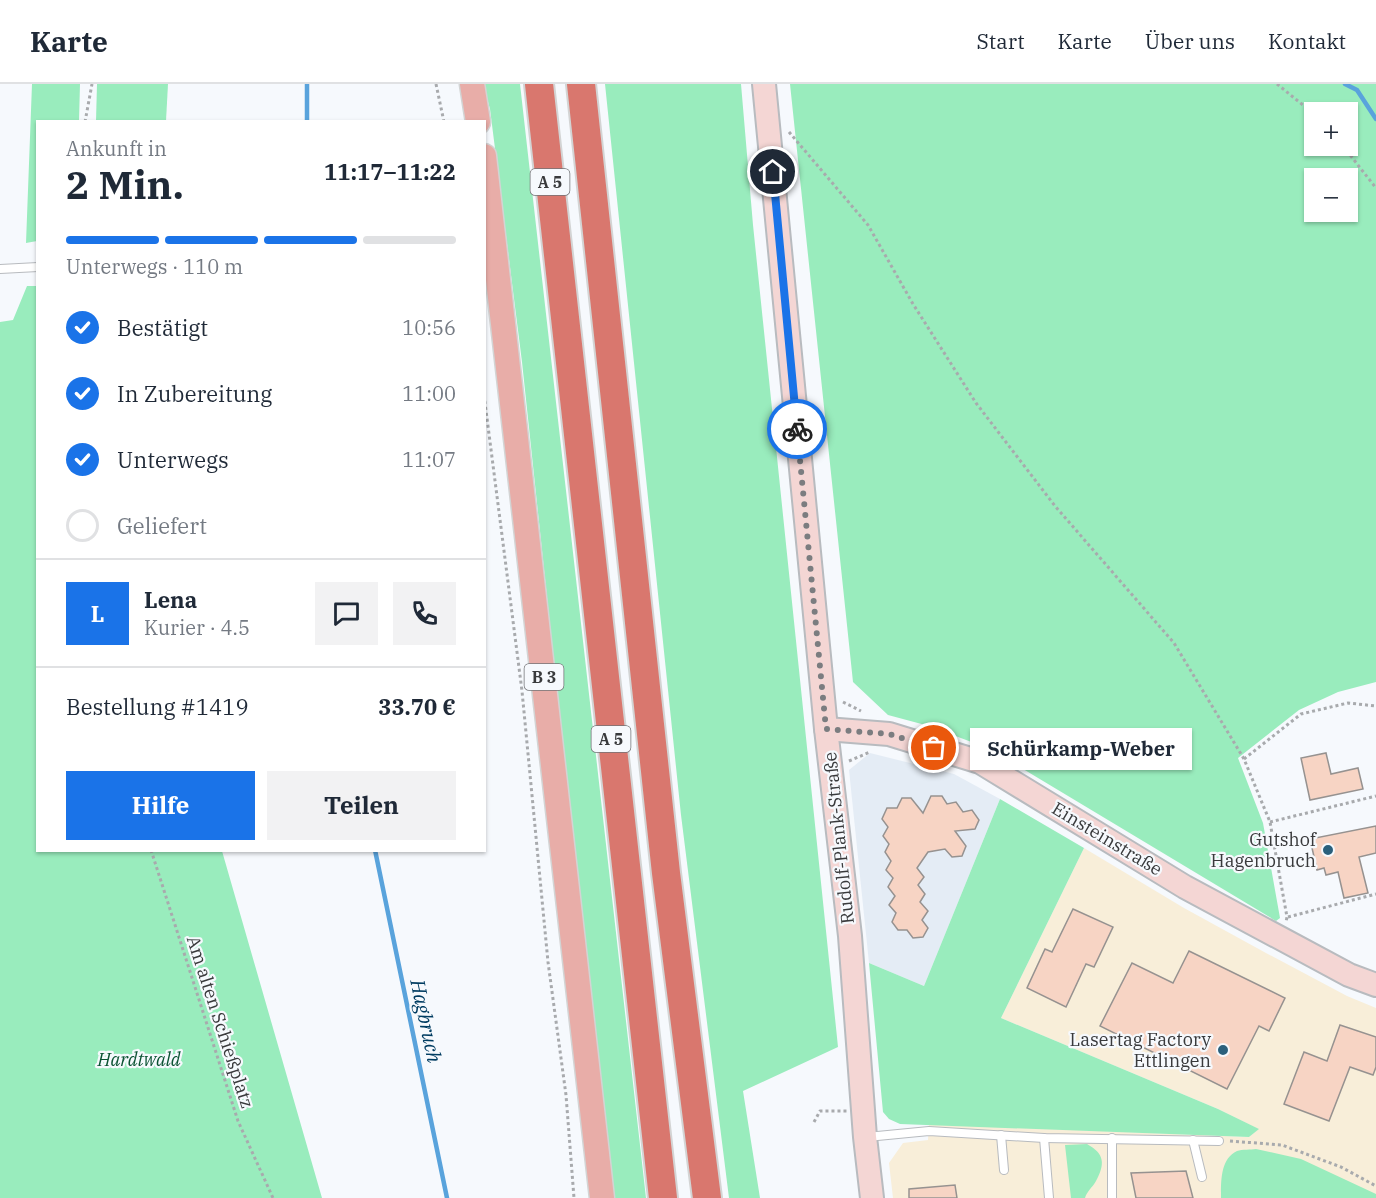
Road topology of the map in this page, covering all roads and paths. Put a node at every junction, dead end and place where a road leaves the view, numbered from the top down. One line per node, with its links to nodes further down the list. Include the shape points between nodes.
1 (92, 84): 9 (path)
2 (436, 84): 10 (path)
3 (472, 84): 11 (main road)
4 (539, 84): 43 (highway, A 5)
5 (581, 84): 44 (highway, A 5, via 666,873)
6 (764, 84): 12 (main road, Rudolf-Plank-Straße)
7 (1277, 84): 8 (path)
8 (1304, 106)
9 (86, 120)
10 (444, 120)
11 (478, 120)
12 (768, 128): 20 (main road, Rudolf-Plank-Straße); 21 (path, via 784,126 868,225 976,403 1055,506 1174,643)
13 (1351, 156): 15 (path)
14 (486, 174): 42 (main road, B 3)
15 (1376, 188)
16 (36, 267): 17 (lane)
17 (0, 269)
18 (486, 411): 41 (path, via 522,691 548,962 566,1095)
19 (1376, 706): 21 (path, via 1348,703 1301,714)
20 (826, 729): 27 (main road, Einsteinstraße, via 889,734 980,762 1168,877); 32 (main road, Rudolf-Plank-Straße)
21 (1244, 759): 23 (path)
22 (1376, 796): 23 (path)
23 (1270, 822): 26 (path)
24 (152, 852): 40 (path, Am alten Schießplatz, via 238,1121)
25 (1376, 894): 26 (path)
26 (1287, 917): 27 (path)
27 (1278, 938): 28 (main road, Einsteinstraße)
28 (1376, 985)
29 (848, 1111): 30 (path, via 820,1111)
30 (814, 1122)
31 (1001, 1135): 32 (lane, via 929,1131); 33 (lane); 37 (lane)
32 (866, 1137): 45 (main road, Rudolf-Plank-Straße)
33 (1044, 1138): 34 (lane); 46 (lane)
34 (1112, 1138): 35 (lane); 47 (lane)
35 (1193, 1140): 36 (lane); 38 (lane)
36 (1219, 1141): 39 (path, via 1282,1145 1341,1167)
37 (1004, 1170)
38 (1202, 1177)
39 (1376, 1186)
40 (273, 1198)
41 (573, 1198)
42 (602, 1198)
43 (663, 1198)
44 (707, 1198)
45 (872, 1198)
46 (1049, 1198)
47 (1112, 1198)

